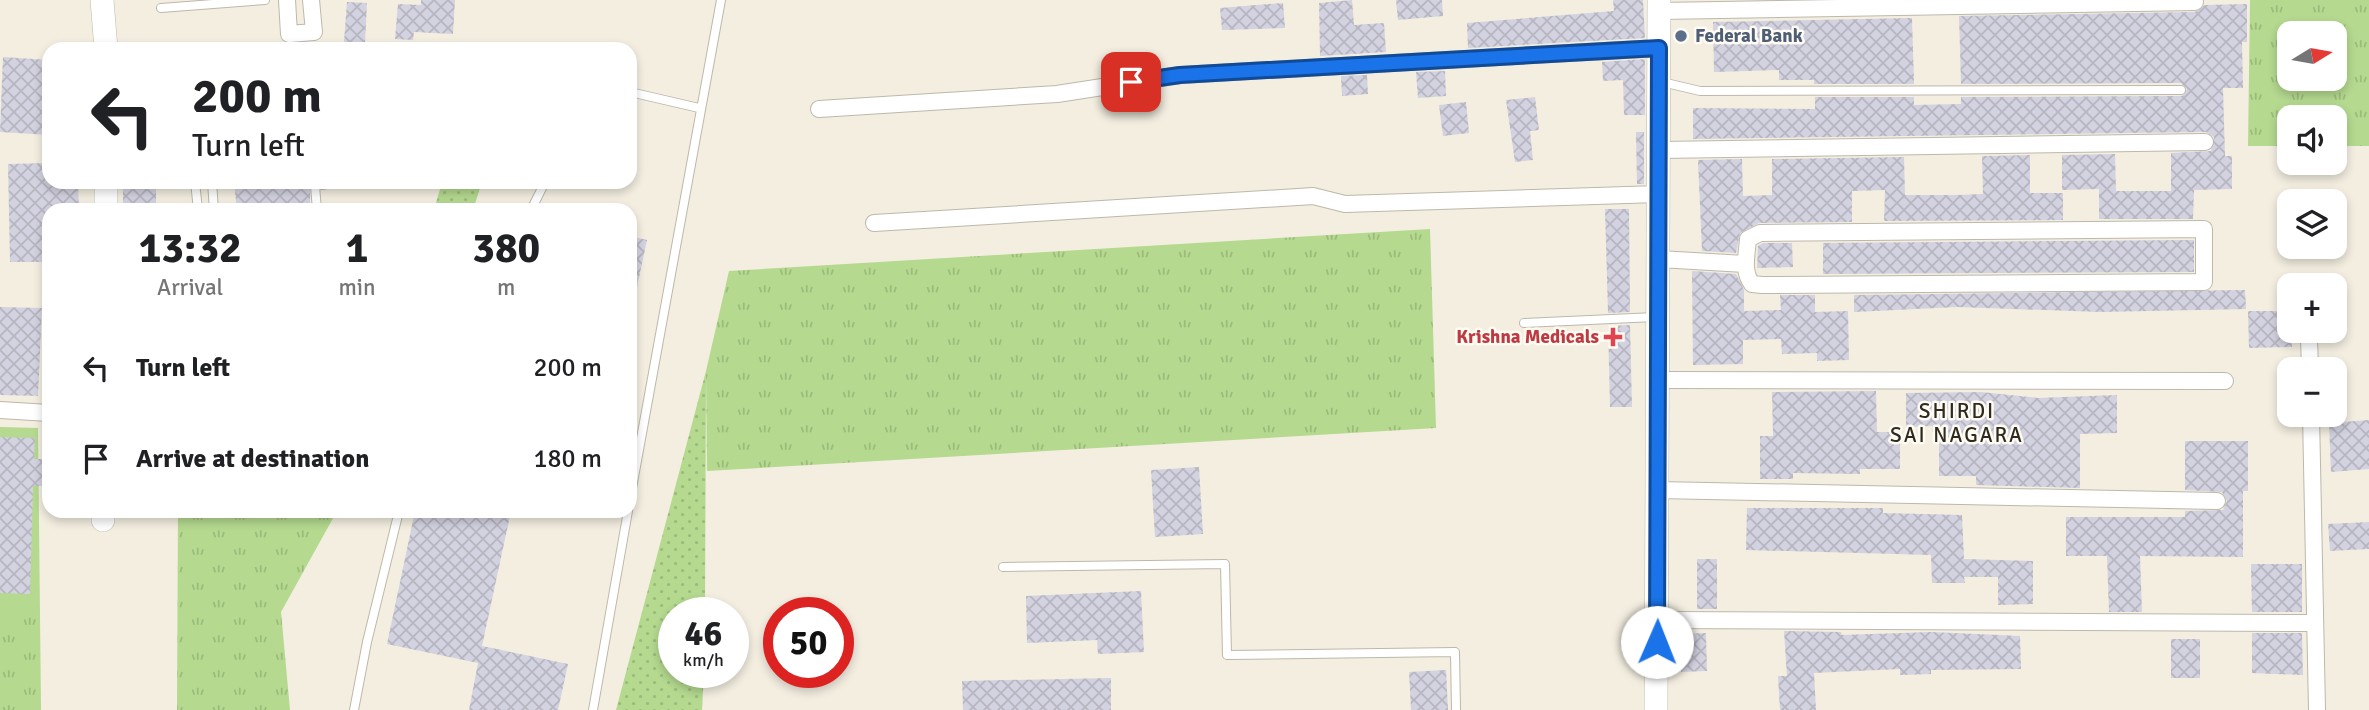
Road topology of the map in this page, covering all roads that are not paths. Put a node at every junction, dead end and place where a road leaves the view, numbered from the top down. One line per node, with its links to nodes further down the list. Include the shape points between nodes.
1 (102, 0): 9 (main road)
2 (265, 0): 8 (lane)
3 (287, 0): 4 (street, via 289,34 314,32)
4 (312, 0)
5 (720, 0): 14 (lane)
6 (2194, 2): 7 (street)
7 (1659, 5): 10 (main road)
8 (161, 8)
9 (105, 42)
10 (1659, 48): 11 (main road); 15 (street, via 1180,75 1057,94)
11 (1659, 82): 12 (lane, via 1700,91); 17 (main road)
12 (2181, 90)
13 (637, 94): 14 (lane)
14 (699, 108): 29 (lane)
15 (819, 109)
16 (2204, 142): 17 (street)
17 (1659, 150): 18 (main road)
18 (1659, 194): 19 (street, via 1345,204 1313,197); 20 (main road)
19 (874, 223)
20 (1659, 259): 21 (street); 22 (main road)
21 (1745, 264): 21 (street, via 1748,239 1760,233 2204,229 2204,282 1762,285 1752,284)
22 (1658, 317): 23 (lane); 24 (main road)
23 (1524, 323)
24 (1658, 380): 25 (street); 30 (main road)
25 (2225, 382)
26 (0, 410): 27 (street)
27 (42, 413)
28 (2311, 427): 36 (street)
29 (637, 459)
30 (1658, 491): 31 (street); 35 (main road)
31 (2217, 501)
32 (397, 518): 37 (lane)
33 (627, 518): 38 (lane)
34 (1003, 567): 39 (lane, via 1226,564 1227,655 1455,652)
35 (1658, 620): 36 (street); 40 (main road)
36 (2313, 623): 41 (street)
37 (354, 710)
38 (593, 710)
39 (1457, 710)
40 (1656, 710)
41 (2317, 710)

